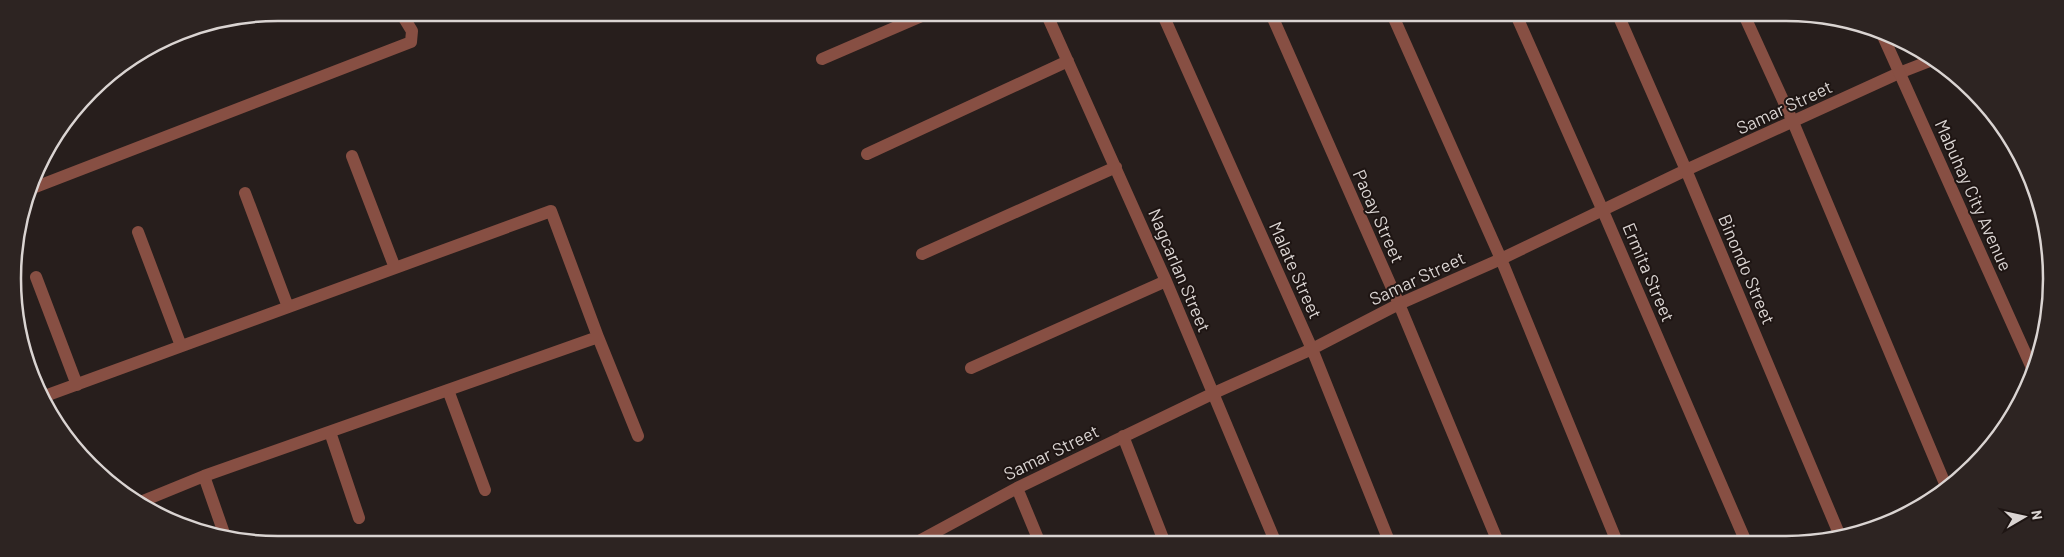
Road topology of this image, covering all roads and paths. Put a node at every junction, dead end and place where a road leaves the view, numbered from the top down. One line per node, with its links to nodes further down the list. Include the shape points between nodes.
1 (406, 21): 20 (street, via 412,31 411,42)
2 (910, 21): 11 (street)
3 (1050, 21): 12 (street, Nagcarlan Street)
4 (1166, 21): 33 (street, Malate Street)
5 (1274, 21): 29 (street, Paoay Street)
6 (1395, 21): 25 (street)
7 (1519, 21): 22 (street, Ermita Street)
8 (1621, 21): 19 (street, Binondo Street)
9 (1747, 21): 15 (street)
10 (1884, 41): 14 (street, Mabuhay City Avenue)
11 (822, 59)
12 (1068, 61): 16 (street); 18 (street, Nagcarlan Street)
13 (1925, 63): 14 (street, Samar Street)
14 (1899, 72): 15 (street, Samar Street); 34 (street, Mabuhay City Avenue)
15 (1793, 122): 19 (street, Samar Street); 44 (street)
16 (867, 154)
17 (352, 156): 26 (street)
18 (1116, 167): 24 (street); 28 (street, Nagcarlan Street)
19 (1686, 170): 22 (street, Samar Street); 50 (street, Binondo Street)
20 (39, 185)
21 (245, 193): 30 (street)
22 (1603, 211): 25 (street, Samar Street); 58 (street, Ermita Street)
23 (138, 232): 32 (street)
24 (922, 254)
25 (1501, 259): 29 (street, Samar Street); 57 (street)
26 (394, 268): 30 (street); 31 (street, via 551,211)
27 (36, 277): 36 (street)
28 (1166, 281): 35 (street); 38 (street, Nagcarlan Street)
29 (1399, 304): 33 (street, Samar Street); 56 (street, Paoay Street)
30 (288, 307): 32 (street)
31 (598, 337): 37 (street); 41 (street)
32 (181, 346): 36 (street)
33 (1312, 349): 38 (street, Samar Street); 55 (street, Malate Street)
34 (2029, 361)
35 (972, 368)
36 (77, 384): 39 (street)
37 (448, 390): 40 (street); 46 (street)
38 (1214, 393): 42 (street, Samar Street); 54 (street, Nagcarlan Street)
39 (49, 395)
40 (330, 432): 43 (street); 48 (street)
41 (638, 436)
42 (1122, 436): 45 (street, Samar Street); 53 (street)
43 (204, 476): 47 (street); 49 (street)
44 (1944, 481)
45 (1017, 488): 51 (street, Samar Street); 52 (street)
46 (486, 490)
47 (146, 499)
48 (359, 518)
49 (223, 530)
50 (1838, 531)
51 (929, 536)
52 (1037, 536)
53 (1162, 536)
54 (1273, 536)
55 (1387, 536)
56 (1496, 536)
57 (1615, 536)
58 (1743, 536)

